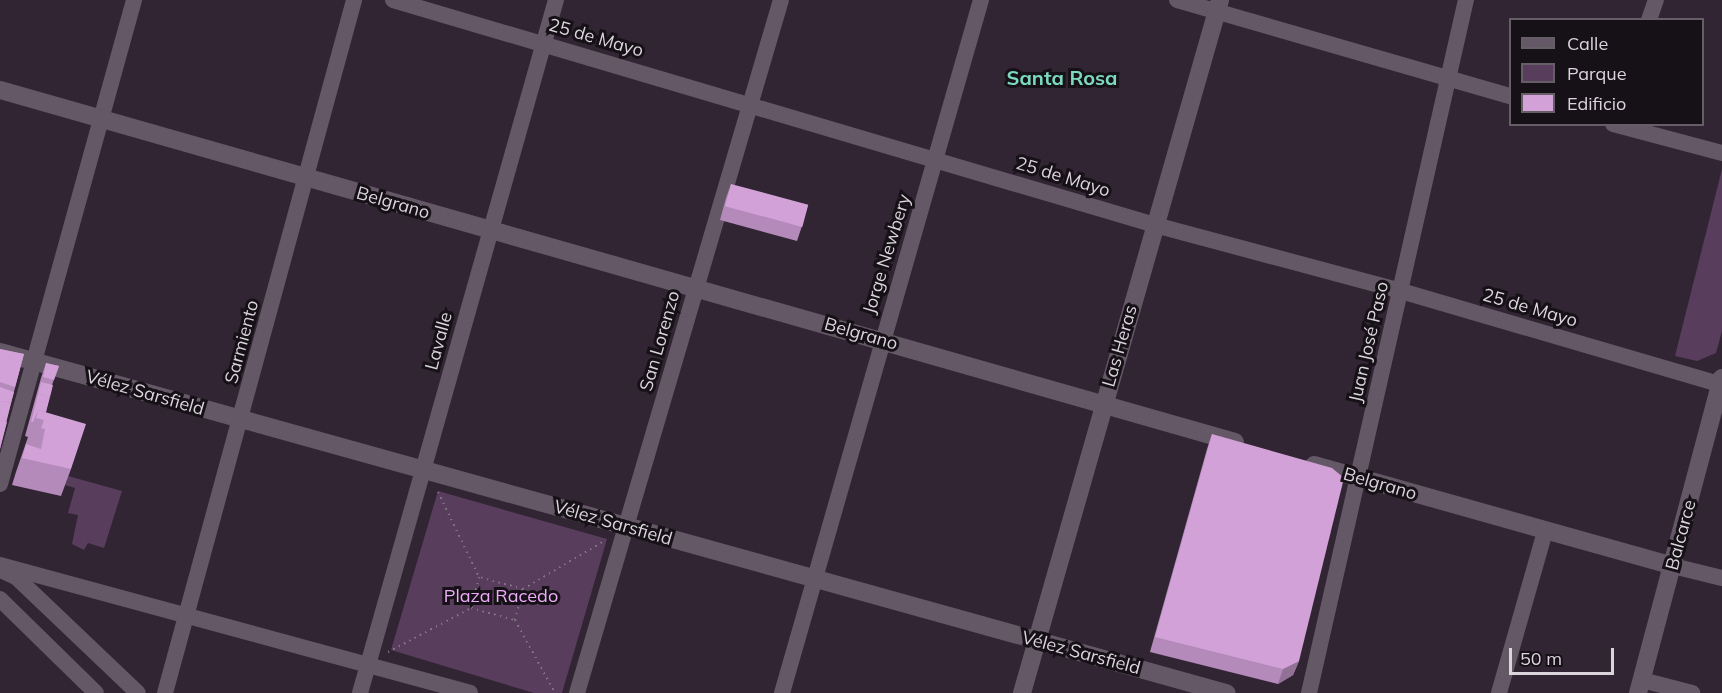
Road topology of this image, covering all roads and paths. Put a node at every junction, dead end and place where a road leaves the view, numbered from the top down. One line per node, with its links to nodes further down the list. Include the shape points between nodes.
1 (134, 0): 17 (street)
2 (354, 0): 21 (street, Sarmiento)
3 (393, 0): 12 (street, 25 de Mayo)
4 (556, 0): 12 (street, Lavalle)
5 (781, 0): 16 (street, San Lorenzo)
6 (981, 0): 20 (street, Jorge Newbery)
7 (1177, 0): 10 (street)
8 (1466, 0): 13 (street, Juan José Paso)
9 (1656, 0): 11 (street)
10 (1219, 6): 13 (street); 22 (main road, Las Heras)
11 (1650, 18)
12 (544, 44): 16 (street, 25 de Mayo); 23 (street, Lavalle)
13 (1449, 78): 15 (street); 25 (street, Juan José Paso)
14 (0, 90): 17 (main road, Belgrano)
15 (1509, 96)
16 (750, 103): 20 (street, 25 de Mayo); 24 (street, San Lorenzo)
17 (100, 118): 21 (main road, Belgrano); 28 (street)
18 (1618, 126): 19 (street)
19 (1722, 153)
20 (937, 158): 22 (street, 25 de Mayo); 26 (street, Jorge Newbery)
21 (308, 178): 23 (main road, Belgrano); 31 (street, Sarmiento)
22 (1155, 225): 25 (street, 25 de Mayo); 30 (main road, Las Heras)
23 (490, 231): 24 (main road, Belgrano); 34 (street, Lavalle)
24 (696, 288): 26 (main road, Belgrano); 37 (street, San Lorenzo)
25 (1401, 291): 29 (street, 25 de Mayo); 35 (street, Juan José Paso)
26 (882, 340): 30 (main road, Belgrano); 43 (street, Jorge Newbery)
27 (0, 352): 28 (main road, Vélez Sarsfield)
28 (34, 362): 31 (main road, Vélez Sarsfield); 36 (street)
29 (1721, 382): 40 (main road, Balcarce)
30 (1104, 403): 32 (main road, Belgrano); 50 (main road, Las Heras)
31 (241, 420): 34 (main road, Vélez Sarsfield); 48 (street, Sarmiento)
32 (1248, 446)
33 (1292, 459): 35 (main road, Belgrano)
34 (424, 470): 37 (main road, Vélez Sarsfield); 42 (path); 51 (street, Lavalle)
35 (1359, 478): 38 (main road, Belgrano); 63 (street, Juan José Paso)
36 (0, 484)
37 (626, 527): 43 (main road, Vélez Sarsfield); 45 (path); 59 (street, San Lorenzo)
38 (1545, 532): 40 (main road, Belgrano); 64 (street)
39 (0, 565): 48 (street)
40 (1673, 566): 44 (street, Belgrano); 52 (main road, Balcarce)
41 (0, 570): 54 (street, via 16,577)
42 (479, 577): 45 (path); 47 (path)
43 (815, 578): 50 (main road, Vélez Sarsfield); 60 (street, Jorge Newbery)
44 (1722, 578)
45 (523, 590): 49 (path)
46 (0, 599): 53 (street)
47 (471, 608): 49 (path); 51 (path)
48 (185, 613): 51 (street); 55 (street, Sarmiento)
49 (515, 620): 58 (path)
50 (1037, 641): 61 (main road, Las Heras); 62 (main road, Vélez Sarsfield)
51 (369, 665): 56 (street, Lavalle); 57 (street)
52 (1640, 687): 65 (street)
53 (96, 693)
54 (138, 693)
55 (165, 693)
56 (360, 693)
57 (470, 693)
58 (555, 693)
59 (577, 693)
60 (782, 693)
61 (1022, 693)
62 (1226, 693)
63 (1309, 693)
64 (1499, 693)
65 (1692, 693)

